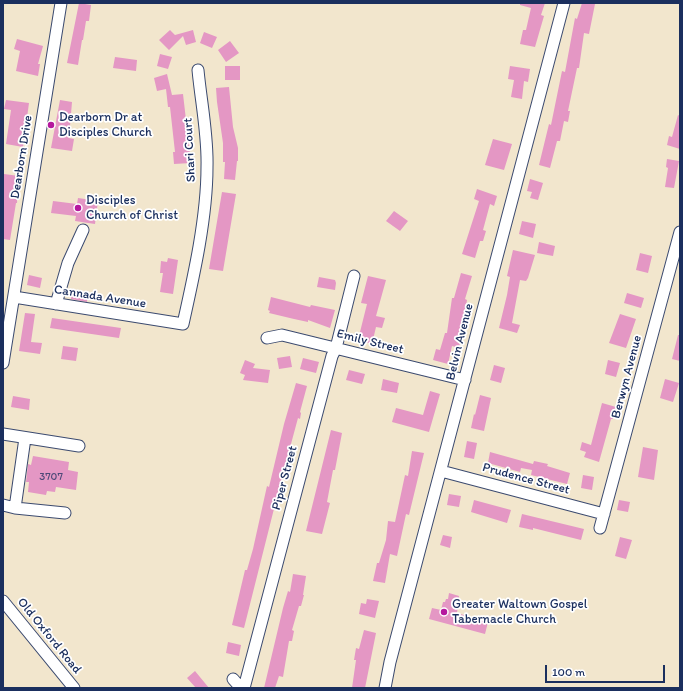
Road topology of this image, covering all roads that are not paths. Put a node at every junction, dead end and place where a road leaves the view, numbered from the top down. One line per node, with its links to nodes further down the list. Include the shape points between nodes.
1 (61, 3): 7 (street, Dearborn Drive)
2 (564, 3): 13 (street, Belvin Avenue)
3 (198, 70): 9 (street, Shari Court, via 207,184 196,258)
4 (83, 230): 8 (street, via 68,263)
5 (680, 232): 21 (street, Berwyn Avenue)
6 (354, 276): 11 (street, Piper Street)
7 (14, 297): 8 (street, Cannada Avenue); 12 (street, Dearborn Drive)
8 (56, 304): 9 (street, Cannada Avenue)
9 (182, 324)
10 (267, 338): 11 (street, Emily Street, via 282,335)
11 (336, 348): 13 (street, Emily Street); 26 (street, Piper Street)
12 (3, 363)
13 (465, 380): 17 (street, Belvin Avenue)
14 (3, 434): 15 (street)
15 (25, 438): 16 (street); 19 (street)
16 (79, 446)
17 (441, 471): 21 (street, Prudence Street); 27 (street, Belvin Avenue, via 390,662)
18 (3, 505): 19 (street)
19 (15, 508): 20 (street)
20 (65, 513)
21 (604, 514): 22 (street, Berwyn Avenue)
22 (600, 528)
23 (3, 601): 25 (street, Old Oxford Road)
24 (233, 679): 26 (street)
25 (74, 688)
26 (242, 688)
27 (386, 688)

